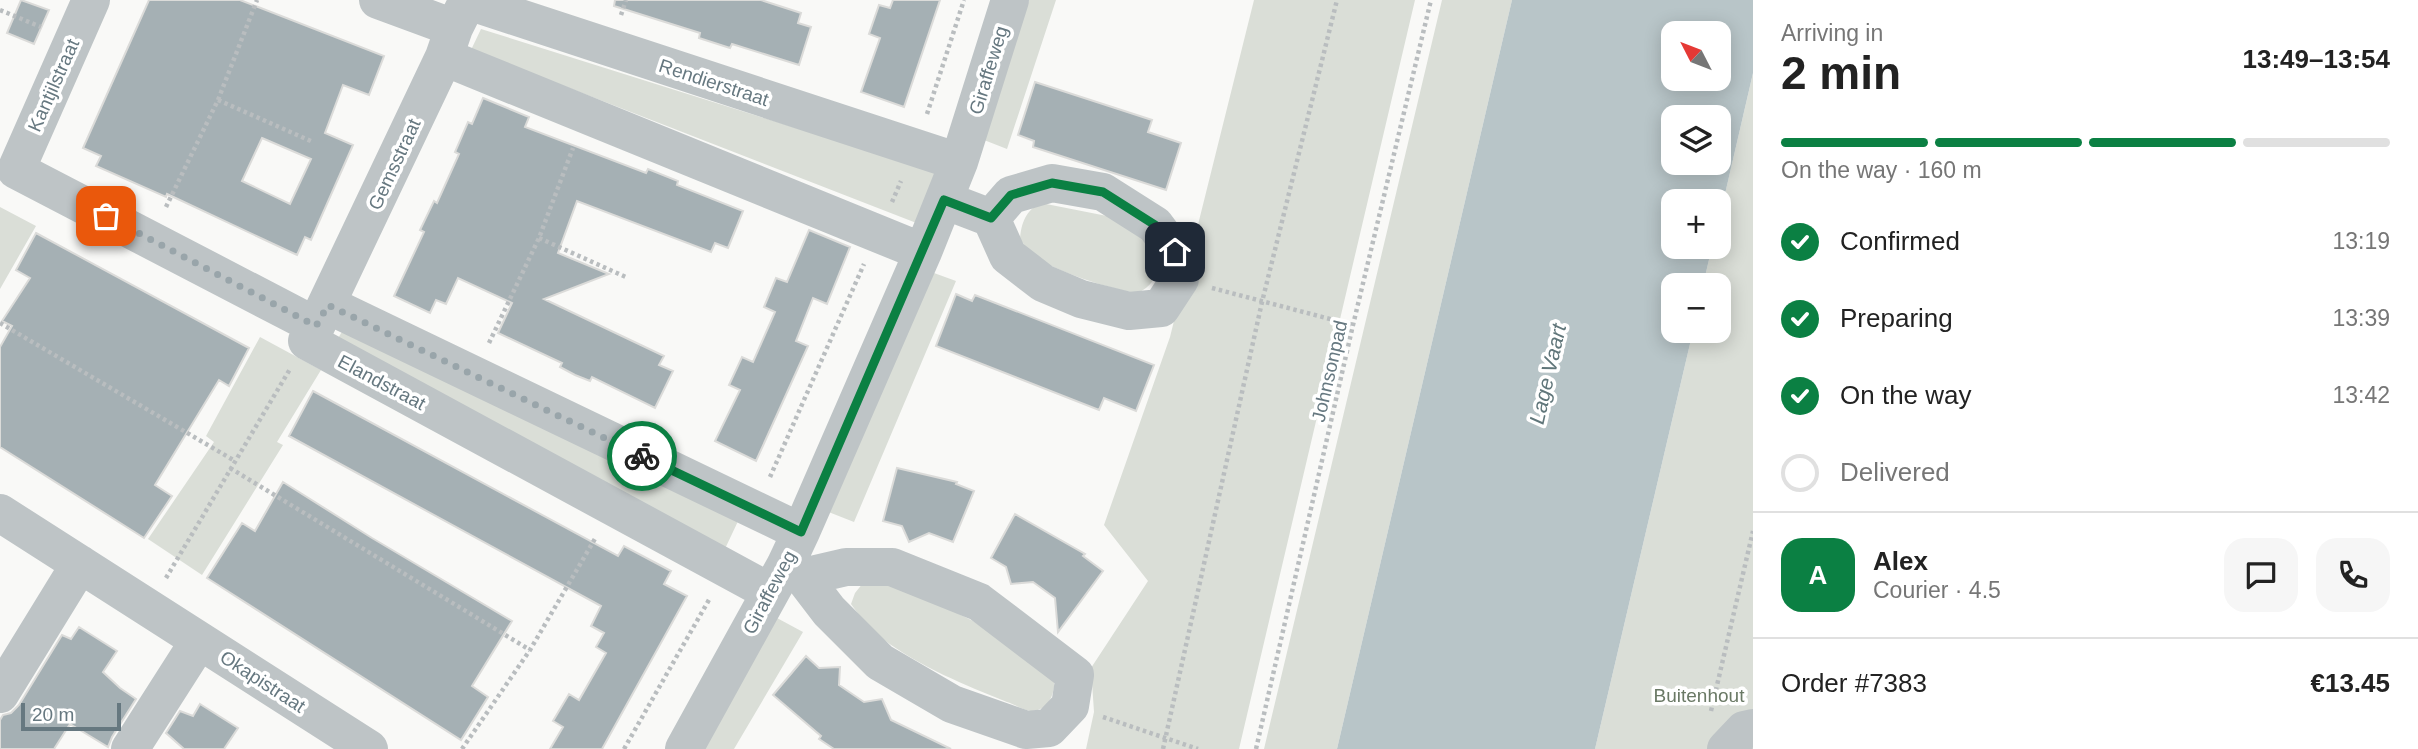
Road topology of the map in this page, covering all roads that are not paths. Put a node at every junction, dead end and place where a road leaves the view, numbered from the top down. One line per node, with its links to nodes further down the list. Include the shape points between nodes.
1 (91, 0): 6 (street, Kantjilstraat)
2 (378, 0): 4 (street, Rendierstraat)
3 (1010, 0): 5 (street, Giraffeweg)
4 (459, 21): 5 (street, Rendierstraat, via 610,48); 9 (street, Rendierstraat, via 585,115); 10 (street, Gemsstraat)
5 (959, 163): 7 (street, Giraffeweg)
6 (16, 170): 10 (street, Elandstraat)
7 (944, 200): 8 (street); 9 (street, Giraffeweg)
8 (991, 218): 8 (street, via 1011,195 1052,183 1103,192 1155,225 1175,252 1180,279 1161,308 1129,311 1081,299 1043,283 1008,256)
9 (923, 252): 12 (street, Giraffeweg)
10 (317, 324): 12 (street, Elandstraat, via 474,375); 14 (street, Elandstraat, via 613,507 726,569)
11 (0, 513): 13 (street, Okapistraat)
12 (801, 532): 14 (street, Giraffeweg)
13 (80, 564): 15 (street, Okapistraat); 16 (street)
14 (786, 579): 14 (street, via 846,567 892,566 978,601 1075,675 1070,706 1049,728 1026,730 953,704 880,662 829,611); 22 (street, Giraffeweg)
15 (199, 641): 18 (street, Okapistraat); 20 (street, Okapistraat)
16 (0, 695)
17 (1753, 728): 19 (street)
18 (317, 735): 21 (street, Okapistraat)
19 (1717, 736)
20 (130, 749)
21 (369, 749)
22 (684, 749)

